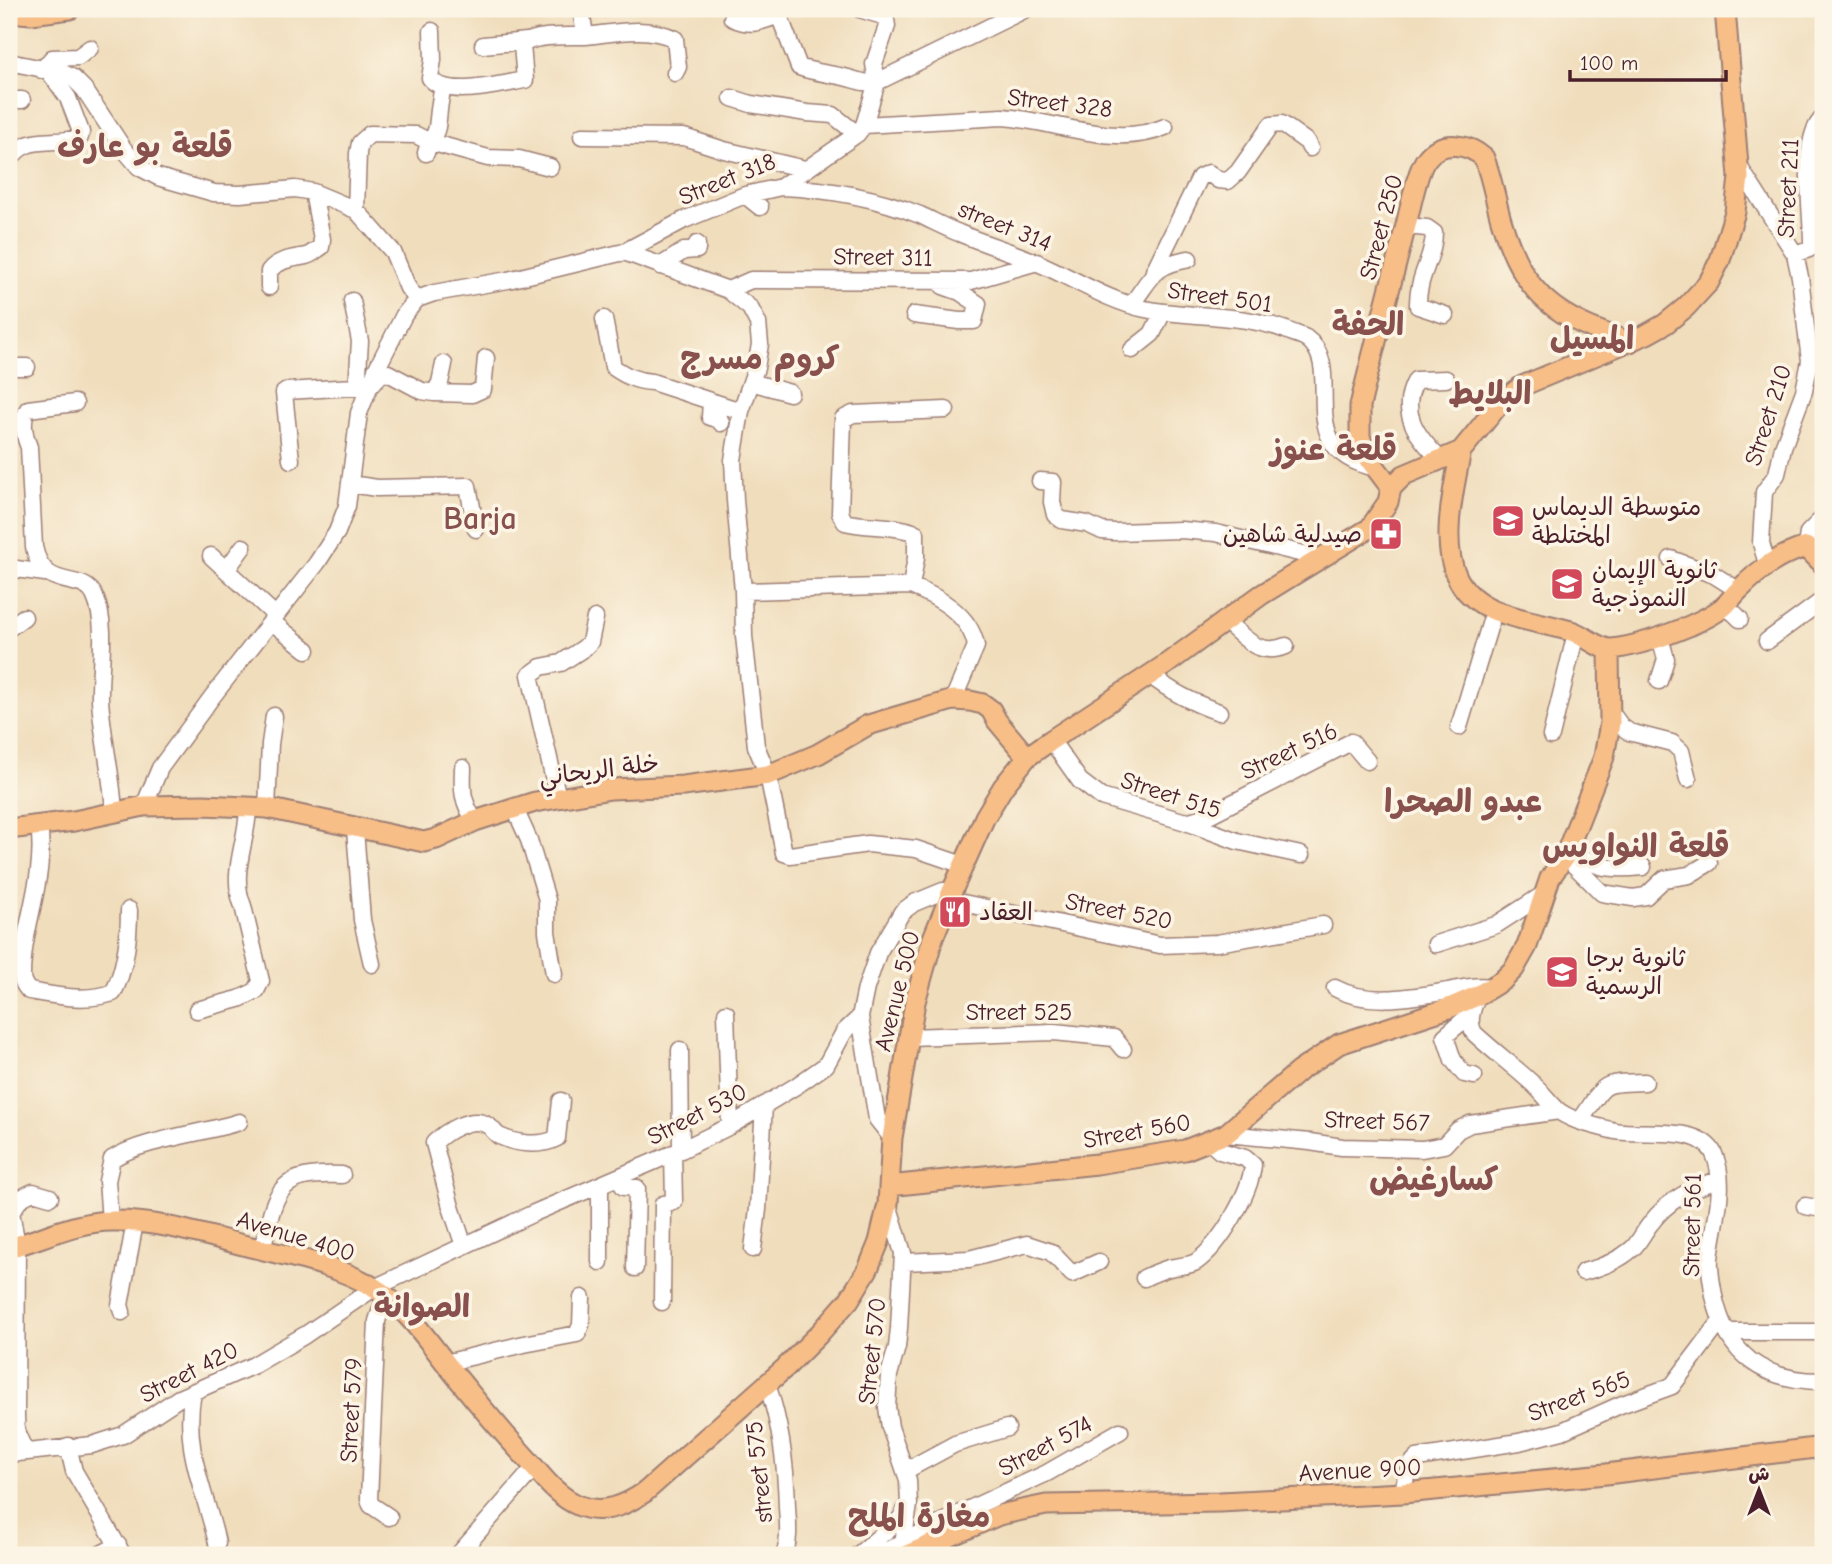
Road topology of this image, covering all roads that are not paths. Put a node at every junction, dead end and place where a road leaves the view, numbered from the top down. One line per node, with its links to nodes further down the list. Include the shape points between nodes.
1 (70, 9): 6 (main road)
2 (581, 9): 9 (street)
3 (859, 9): 16 (street, via 886,20 887,33 874,64)
4 (1026, 9): 16 (street)
5 (1725, 9): 29 (main road)
6 (9, 12)
7 (732, 18): 16 (street, via 754,24 779,15 799,67 864,84)
8 (432, 31): 17 (street, via 430,78)
9 (585, 36): 10 (street); 15 (street, via 644,30 663,33 675,39)
10 (527, 40): 11 (street); 17 (street, via 522,45 525,80)
11 (482, 45)
12 (90, 48): 14 (street, via 78,57 52,58)
13 (9, 62): 14 (street)
14 (45, 70): 26 (street, via 68,98 80,137 25,145); 32 (street, via 73,78 139,167 158,177 214,193)
15 (675, 73)
16 (877, 82): 21 (street)
17 (443, 88): 23 (street, via 437,130)
18 (732, 98): 21 (street, via 833,115)
19 (1823, 118): 25 (street, Street 211, via 1814,128)
20 (1165, 127): 21 (street, Street 328, via 1154,132 1110,134 1002,117)
21 (860, 130): 30 (street, Street 318)
22 (582, 135): 30 (street, via 684,137)
23 (428, 148): 27 (street); 35 (street, via 416,135 370,134 360,143 358,153)
24 (1310, 148): 43 (street, via 1282,124 1271,125 1228,181 1209,173 1200,177)
25 (1812, 150): 28 (street); 39 (street, Street 211, via 1808,185 1812,246)
26 (9, 162)
27 (550, 167)
28 (1823, 167)
29 (1740, 168): 39 (street, Street 210); 54 (main road, via 1735,212 1709,282 1665,324)
30 (804, 169): 31 (street, Street 318)
31 (781, 187): 33 (street, Street 318); 41 (street, street 314, via 846,192 889,204)
32 (313, 192): 35 (street); 45 (street, via 321,247 307,256 273,265)
33 (745, 195): 34 (street); 38 (street, Street 318)
34 (760, 207)
35 (356, 210): 47 (street, via 393,252)
36 (1406, 226): 52 (street, via 1434,233 1417,291 1418,306); 54 (main road, Street 250, via 1427,158 1440,148 1460,145 1475,149 1484,158 1509,242 1535,291 1581,324); 73 (main road, Street 250, via 1360,406 1360,436 1366,455)
37 (697, 244): 42 (street, via 697,250 684,251)
38 (624, 252): 42 (street); 47 (street, Street 318)
39 (1795, 254): 84 (street, Street 210, via 1810,361 1777,474 1764,492 1762,543)
40 (1189, 259): 43 (street, via 1169,262)
41 (1037, 262): 44 (street, Street 311, via 971,281); 49 (street, street 314)
42 (672, 271): 46 (street)
43 (1154, 271): 49 (street)
44 (928, 282): 46 (street, Street 311, via 751,280); 51 (street, via 970,298 978,304 977,315 974,321)
45 (269, 287)
46 (728, 290): 61 (street, via 742,299 758,323 760,344)
47 (417, 299): 62 (street)
48 (352, 302): 62 (street)
49 (1130, 305): 50 (street, Street 501)
50 (1163, 312): 55 (street, via 1152,334); 73 (street, Street 501, via 1263,322 1305,337 1317,348 1325,420 1335,447 1354,461)
51 (914, 315)
52 (1444, 315)
53 (604, 319): 65 (street, via 613,367 625,376)
54 (1630, 342): 70 (main road, via 1522,386 1501,402)
55 (1132, 349)
56 (486, 359): 63 (street, via 482,389 472,394)
57 (444, 364): 63 (street)
58 (9, 367): 59 (street)
59 (27, 367)
60 (1446, 379): 72 (street, via 1416,380 1409,393 1415,429)
61 (751, 382): 64 (street); 68 (street)
62 (363, 387): 63 (street, via 388,373); 71 (street, via 284,393); 75 (street)
63 (434, 393)
64 (790, 393)
65 (711, 401): 68 (street); 69 (street, via 710,417)
66 (75, 403): 88 (street, via 25,413 34,547)
67 (946, 410): 89 (street, via 853,414 844,419 840,513 845,522 855,525 900,527 916,533)
68 (741, 411): 91 (street, via 733,460)
69 (721, 423)
70 (1461, 451): 72 (main road); 93 (main road, via 1449,526 1452,567 1467,593)
71 (291, 460)
72 (1441, 460): 76 (main road, via 1404,475)
73 (1377, 468): 76 (main road, Street 250)
74 (1040, 481): 82 (street, via 1053,482 1055,515 1102,531 1216,533)
75 (350, 484): 78 (street, via 377,488 468,486); 95 (street, via 337,532)
76 (1391, 488): 82 (main road, Avenue 500, via 1388,502 1370,528)
77 (1823, 519): 80 (street, via 1808,533)
78 (476, 529)
79 (243, 547): 87 (street)
80 (1807, 547): 84 (main road); 85 (main road)
81 (211, 556): 87 (street)
82 (1320, 558): 97 (main road, Avenue 500)
83 (1671, 559): 90 (street, via 1714,575)
84 (1767, 564): 90 (main road)
85 (1823, 564)
86 (9, 568): 88 (street)
87 (227, 569): 95 (street)
88 (45, 573): 122 (street, via 88,587 95,596 100,616 102,722)
89 (911, 586): 91 (street); 107 (street, via 948,606 975,638 976,646)
90 (1738, 590): 100 (main road, via 1732,613)
91 (743, 591): 117 (street, via 756,746)
92 (1823, 600): 101 (street)
93 (1493, 611): 99 (main road); 111 (street)
94 (24, 617): 98 (street)
95 (273, 618): 104 (street); 122 (street)
96 (595, 618): 119 (street, via 590,642 584,648 530,675)
97 (1224, 621): 102 (street, via 1260,650 1272,652); 105 (main road, Avenue 500)
98 (9, 628)
99 (1576, 633): 103 (main road); 112 (street)
100 (1660, 637): 103 (main road); 106 (street, via 1666,659)
101 (1767, 641)
102 (1286, 646)
103 (1609, 649): 108 (main road, Street 560)
104 (307, 650)
105 (1150, 675): 109 (street, via 1197,705); 113 (main road, Avenue 500)
106 (1659, 681)
107 (953, 700): 114 (main road, خلة الريحاني, via 983,704 991,710); 117 (main road, خلة الريحاني, via 869,724 818,754)
108 (1610, 711): 118 (street, via 1629,732 1677,747); 128 (main road, Street 560, via 1604,757)
109 (1219, 712)
110 (274, 716): 121 (street)
111 (1459, 727)
112 (1551, 736)
113 (1051, 740): 114 (main road, Avenue 500); 124 (street, Street 515, via 1080,780 1101,797)
114 (1027, 757): 132 (main road, Avenue 500, via 997,797)
115 (1367, 761): 124 (street, Street 516, via 1351,743 1207,816)
116 (463, 768): 123 (street, via 462,793)
117 (768, 775): 119 (main road, خلة الريحاني); 132 (street, via 784,853 881,845 916,849)
118 (1688, 779)
119 (558, 798): 120 (main road, خلة الريحاني)
120 (514, 807): 123 (main road, خلة الريحاني); 140 (street, via 547,901)
121 (257, 808): 122 (main road, خلة الريحاني); 126 (main road, خلة الريحاني); 143 (street, via 247,826 238,866 239,896 261,981 256,991 239,999)
122 (131, 809): 125 (main road, خلة الريحاني)
123 (475, 821): 126 (main road, خلة الريحاني, via 424,842)
124 (1186, 822): 129 (street, Street 515, via 1237,841)
125 (39, 825): 127 (main road, خلة الريحاني); 136 (street, via 40,867 22,978 29,991 82,998 113,993 125,958)
126 (355, 828): 139 (street, via 362,920)
127 (9, 829)
128 (1572, 837): 130 (main road, Street 560); 133 (street, via 1579,854 1602,867)
129 (1301, 856)
130 (1564, 856): 131 (street, via 1602,893 1633,898 1646,896 1664,879 1689,875); 134 (main road, Street 560)
131 (1709, 863)
132 (963, 865): 135 (main road, Avenue 500)
133 (1643, 867)
134 (1544, 894): 138 (street, via 1496,925); 142 (main road, Street 560, via 1521,959)
135 (950, 895): 137 (street, Street 520, via 1160,945 1253,939); 145 (street, Street 530, via 943,891 902,912 878,953); 146 (main road, Avenue 500, via 933,939)
136 (129, 910)
137 (1323, 925)
138 (1436, 944)
139 (373, 964)
140 (554, 974)
141 (1335, 988): 142 (street, via 1356,997 1379,998 1480,985)
142 (1480, 999): 149 (street, via 1444,1036 1453,1060 1464,1074); 153 (street, Street 561, via 1471,1023 1474,1033); 158 (main road, Street 560, via 1339,1044)
143 (197, 1010)
144 (726, 1013): 156 (street)
145 (860, 1017): 152 (street, Street 530, via 844,1032 826,1065); 157 (street, via 877,1119)
146 (909, 1037): 147 (street, Street 525, via 1054,1032 1114,1038); 157 (main road, Avenue 500)
147 (1123, 1049)
148 (680, 1050): 159 (street)
149 (1474, 1076)
150 (1644, 1082): 154 (street, via 1610,1083)
151 (561, 1101): 170 (street, via 557,1138 551,1142 523,1142 498,1135 479,1122 452,1128 434,1143)
152 (764, 1105): 156 (street, Street 530); 172 (street)
153 (1559, 1111): 154 (street, Street 561); 158 (street, Street 567, via 1470,1124 1444,1145 1430,1149)
154 (1580, 1121): 162 (street, Street 561, via 1618,1131 1695,1138 1714,1155)
155 (239, 1122): 168 (street, via 112,1159 107,1181)
156 (730, 1126): 159 (street, Street 530)
157 (892, 1138): 164 (main road, Avenue 500)
158 (1218, 1138): 164 (main road, Street 560, via 1147,1158); 179 (street, via 1220,1151 1253,1165 1235,1212 1195,1263)
159 (677, 1152): 161 (street, Street 530); 182 (street, via 674,1202 663,1204)
160 (342, 1175): 173 (street, via 307,1175 283,1186)
161 (618, 1178): 163 (street, Street 530); 177 (street, via 624,1187 637,1188)
162 (1719, 1180): 178 (street, via 1674,1201 1653,1220 1634,1248 1600,1268); 184 (street, Street 561, via 1709,1264)
163 (600, 1186): 170 (street, Street 530); 174 (street)
164 (889, 1195): 175 (street, Street 570); 188 (main road, Avenue 500, via 879,1242 849,1300)
165 (50, 1197): 171 (street, via 33,1192 21,1198 11,1212)
166 (1805, 1206): 167 (street)
167 (1823, 1209)
168 (110, 1221): 169 (main road, Avenue 400); 171 (main road, Avenue 400)
169 (135, 1222): 173 (main road, Avenue 400); 183 (street)
170 (464, 1246): 180 (street, Street 530)
171 (13, 1247): 194 (street)
172 (753, 1249)
173 (262, 1250): 180 (main road, Avenue 400, via 334,1269)
174 (600, 1262)
175 (904, 1262): 176 (street, via 969,1259 1027,1244 1051,1252 1072,1274); 196 (street, Street 570, via 887,1408)
176 (1099, 1262)
177 (635, 1268)
178 (1583, 1272)
179 (1144, 1278)
180 (380, 1292): 186 (main road, Avenue 400, via 419,1326); 189 (street, Street 420, via 254,1365); 199 (street, Street 579, via 369,1499)
181 (582, 1298): 186 (street, via 577,1334)
182 (662, 1302)
183 (122, 1312)
184 (1724, 1327): 185 (street); 187 (street, Street 561, via 1743,1354 1765,1371 1795,1380); 197 (street, Street 565, via 1672,1386 1562,1431 1417,1458 1410,1466)
185 (1823, 1332)
186 (445, 1363): 195 (main road, Avenue 400)
187 (1823, 1381)
188 (767, 1384): 195 (main road, Avenue 500, via 645,1492 620,1506 580,1506 556,1492); 206 (street, street 575, via 780,1428 787,1481 789,1544)
189 (193, 1392): 192 (street, Street 420, via 123,1435 92,1445); 201 (street, via 189,1440)
190 (1007, 1428): 196 (street, via 955,1444)
191 (1120, 1431): 200 (street, Street 574, via 1047,1474)
192 (68, 1446): 194 (street, Street 420); 203 (street, via 74,1471)
193 (1823, 1447): 197 (main road, Avenue 900)
194 (17, 1452)
195 (534, 1468): 205 (street)
196 (905, 1471): 198 (street, Street 570)
197 (1403, 1493): 202 (main road, Avenue 900, via 1046,1505 999,1515)
198 (909, 1505): 200 (street, via 912,1524); 202 (street, Street 570); 207 (street, via 900,1519)
199 (389, 1517)
200 (931, 1529): 202 (street, Street 574)
201 (217, 1543)
202 (905, 1549): 208 (street, Street 574)
203 (120, 1550): 204 (street)
204 (99, 1555)
205 (457, 1555)
206 (784, 1555)
207 (858, 1555)
208 (878, 1555)

